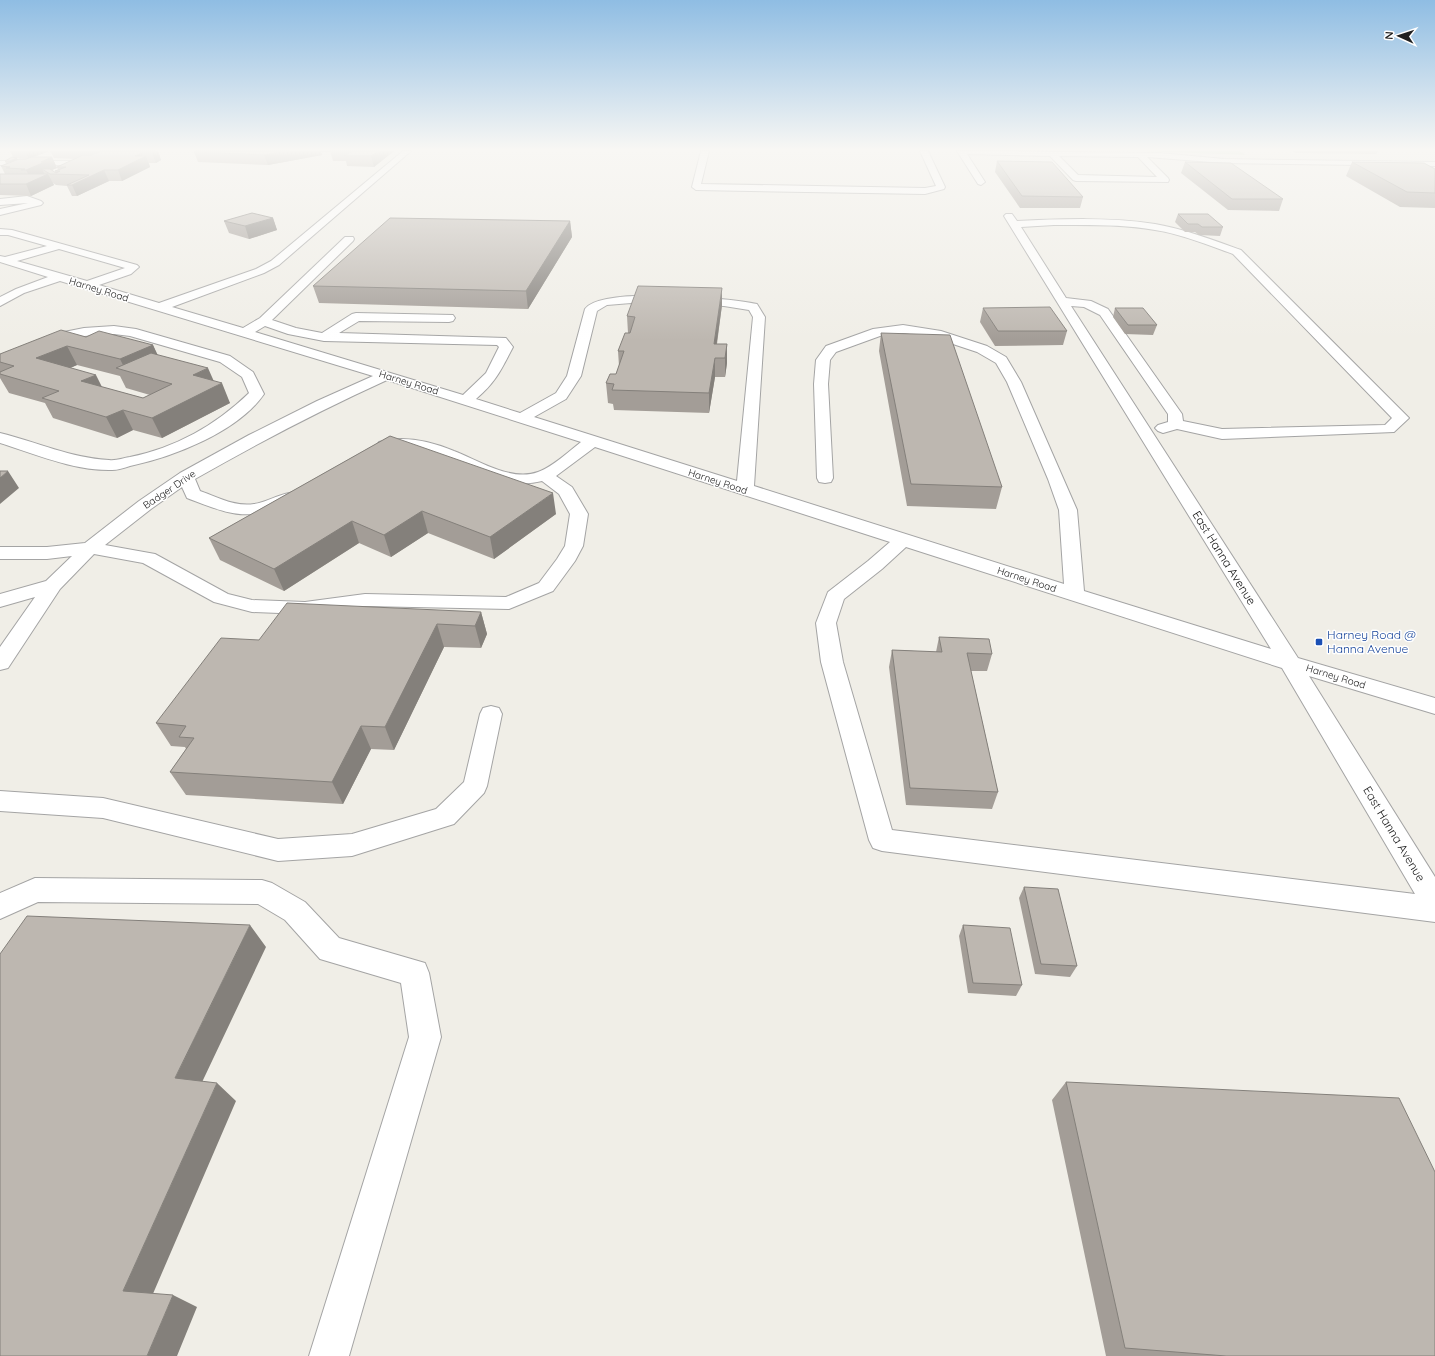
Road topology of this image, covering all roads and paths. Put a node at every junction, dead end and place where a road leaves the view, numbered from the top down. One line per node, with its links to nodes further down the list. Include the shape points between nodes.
1 (332, 214): 10 (street, via 275,263 260,271)
2 (0, 232): 4 (street)
3 (349, 239): 12 (street)
4 (59, 246): 5 (street); 7 (street, via 133,267 127,272)
5 (3, 259): 6 (street, Harney Road)
6 (59, 277): 7 (street, Harney Road); 9 (street, via 20,291)
7 (87, 285): 10 (street, Harney Road)
8 (1063, 301): 18 (street, via 1083,303 1104,312); 18 (street, East Hanna Avenue, via 1012,220 1120,223 1156,227 1237,252 1402,418 1389,429 1222,434); 20 (street, East Hanna Avenue)
9 (0, 302)
10 (160, 307): 13 (street, Harney Road)
11 (449, 318): 14 (street, via 356,317)
12 (264, 321): 13 (street); 14 (street, via 293,331)
13 (245, 332): 16 (street, Harney Road)
14 (324, 337): 17 (street, via 501,341 506,347 492,375)
15 (0, 364): 21 (street, via 64,336 114,330 131,332 225,359 248,375 257,394)
16 (386, 375): 17 (street, Harney Road); 24 (street, Badger Drive, via 322,404)
17 (465, 400): 19 (street, Harney Road)
18 (1174, 417): 20 (street, via 1167,428)
19 (521, 418): 23 (street, Harney Road); 30 (street, via 561,396 574,376 591,309 604,302 630,299 724,302 753,307 759,316)
20 (1144, 430): 38 (street, East Hanna Avenue)
21 (204, 436): 22 (street, via 152,457 111,465 79,462); 24 (street)
22 (0, 438)
23 (593, 441): 26 (street); 30 (street, Harney Road)
24 (239, 447): 27 (street, Badger Drive)
25 (373, 452): 26 (street, via 386,445 402,443 426,446 507,477 522,479)
26 (545, 475): 32 (street, via 566,491 579,514 574,546 546,587 509,603 365,600 305,608 252,606 221,598 148,558)
27 (186, 477): 29 (street, via 193,494 245,510 281,504); 32 (street, Badger Drive)
28 (825, 478): 35 (street, via 823,360 832,349 878,332 903,329 936,334 982,350 1001,360 1014,382 1068,510)
29 (308, 489)
30 (745, 489): 31 (street, Harney Road)
31 (903, 540): 35 (street, Harney Road); 44 (street, via 835,596 826,623 832,662 882,840)
32 (90, 548): 33 (street, via 47,554); 34 (street, Badger Drive)
33 (0, 553)
34 (54, 585): 36 (street); 37 (street, Badger Drive)
35 (1075, 594): 38 (street, Harney Road)
36 (0, 601)
37 (0, 663)
38 (1290, 663): 39 (street, Harney Road); 42 (street, East Hanna Avenue)
39 (1435, 706)
40 (491, 714): 41 (street, via 475,786 445,817 352,845 278,850 102,808)
41 (0, 801)
42 (1435, 902)
43 (0, 907): 45 (street, via 35,890 262,892 295,911 330,949 414,973 425,1037)
44 (1435, 909)
45 (330, 1356)

